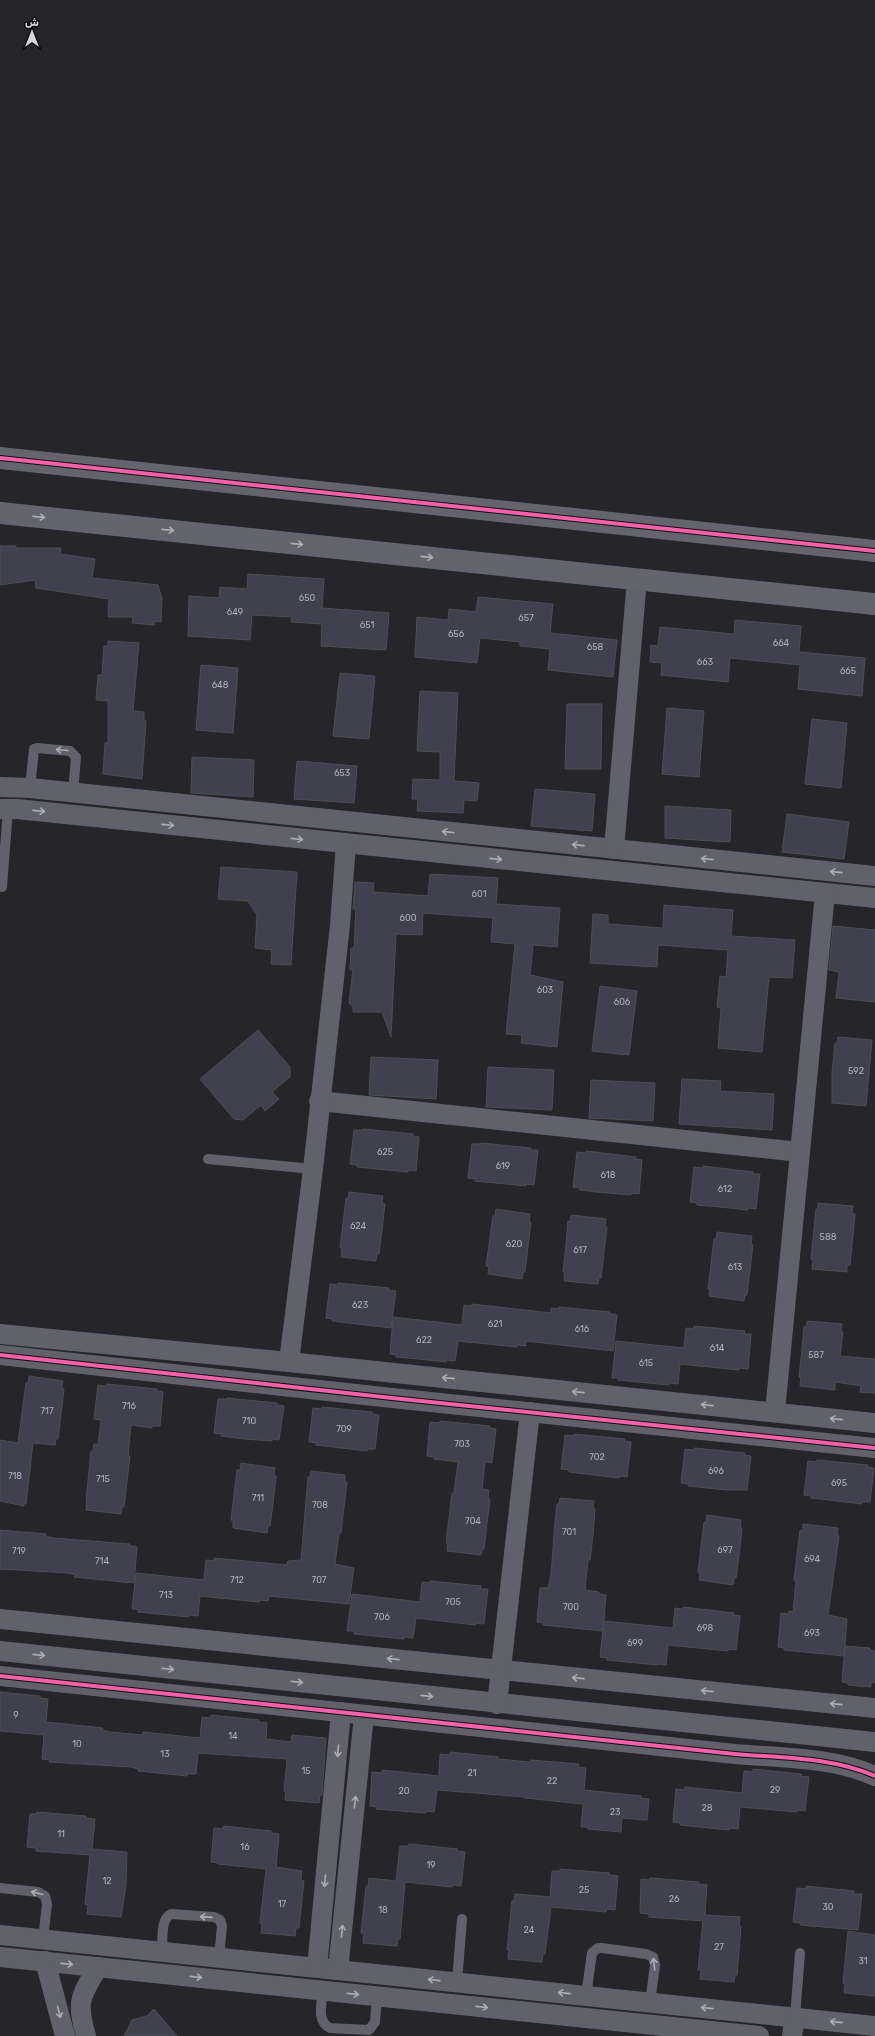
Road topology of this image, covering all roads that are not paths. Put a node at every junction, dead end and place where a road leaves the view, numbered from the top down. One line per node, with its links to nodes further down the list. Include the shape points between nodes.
1 (0, 458): 3 (street)
2 (0, 513): 4 (street, one-way to 4)
3 (875, 551)
4 (637, 579): 5 (street); 11 (street)
5 (875, 604)
6 (0, 787): 7 (street)
7 (30, 788): 8 (street); 8 (lane, one-way to 7, via 76,757 70,750 34,749)
8 (73, 793): 11 (street, one-way to 8)
9 (4, 809): 10 (street, one-way to 10); 13 (lane)
10 (346, 844): 14 (street, one-way to 14); 16 (street, via 340,925)
11 (614, 849): 12 (street, one-way to 11)
12 (875, 876)
13 (2, 887)
14 (825, 893): 15 (street); 17 (street)
15 (875, 898)
16 (319, 1101): 17 (street); 19 (street)
17 (800, 1152): 27 (street)
18 (208, 1159): 19 (lane)
19 (313, 1169): 23 (street)
20 (0, 1334): 21 (street)
21 (87, 1343): 23 (street); 24 (street)
22 (0, 1355): 24 (street)
23 (289, 1362): 25 (street, one-way to 23)
24 (84, 1365): 26 (street)
25 (515, 1386): 26 (street); 27 (street, one-way to 25)
26 (521, 1411): 29 (street); 33 (street)
27 (766, 1412): 28 (street, one-way to 27); 29 (street)
28 (875, 1422)
29 (753, 1436): 30 (street)
30 (875, 1448)
31 (0, 1618): 33 (street, one-way to 31)
32 (0, 1651): 35 (street, one-way to 35)
33 (501, 1670): 37 (street); 38 (street, one-way to 33)
34 (0, 1676): 36 (street)
35 (248, 1677): 36 (street); 37 (street, one-way to 37)
36 (246, 1702): 39 (street)
37 (497, 1704): 41 (street)
38 (875, 1708)
39 (341, 1712): 40 (street); 55 (street, one-way to 55)
40 (364, 1715): 43 (street); 56 (street, one-way to 40)
41 (736, 1728): 42 (street); 43 (street)
42 (875, 1742)
43 (735, 1754): 44 (street, via 829,1762 846,1765)
44 (875, 1776)
45 (0, 1888): 48 (lane, one-way to 45, via 47,1904 45,1896 38,1892)
46 (462, 1919): 57 (lane)
47 (0, 1935): 48 (street)
48 (43, 1939): 49 (street)
49 (162, 1952): 52 (street); 52 (lane, one-way to 49, via 222,1926 220,1920 214,1918 171,1914 167,1916 164,1922)
50 (800, 1953): 63 (lane)
51 (0, 1957): 53 (street)
52 (219, 1958): 55 (street)
53 (45, 1961): 54 (street, one-way to 54); 67 (street, one-way to 67)
54 (98, 1967): 58 (street, one-way to 58); 66 (street, via 85,1988 80,2003)
55 (317, 1968): 56 (street)
56 (338, 1970): 57 (street, one-way to 56)
57 (457, 1982): 60 (street, one-way to 57)
58 (323, 1990): 59 (street, one-way to 59); 59 (lane, via 321,2017 324,2025 330,2028 372,2028 375,2022)
59 (377, 1996): 64 (street, one-way to 64)
60 (586, 1996): 61 (street); 61 (lane, one-way to 60, via 655,1965 653,1957 602,1948 592,1953)
61 (650, 2002): 63 (street, one-way to 61)
62 (875, 2026): 63 (street, one-way to 63)
63 (793, 2027)
64 (653, 2030): 65 (street)
65 (708, 2033): 68 (street)
66 (80, 2035)
67 (65, 2036)
68 (759, 2036)

